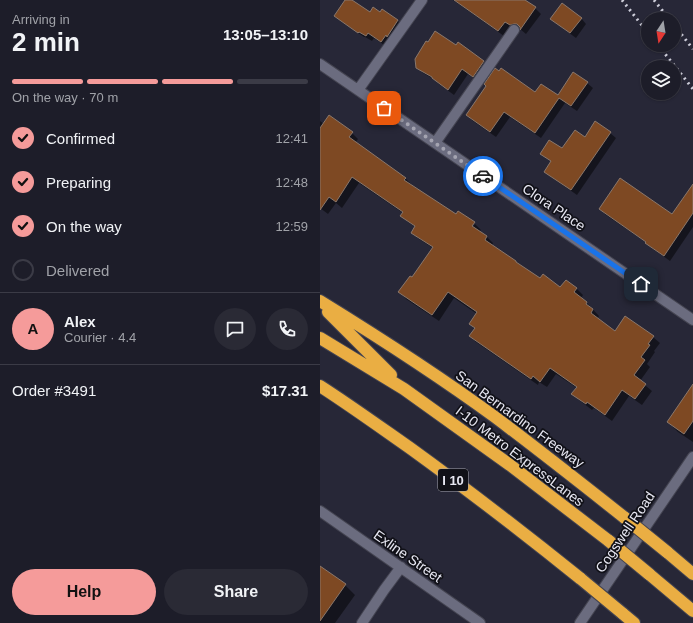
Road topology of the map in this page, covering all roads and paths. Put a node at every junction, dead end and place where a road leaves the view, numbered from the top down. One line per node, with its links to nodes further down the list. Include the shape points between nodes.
1 (422, 0): 4 (street)
2 (514, 30): 5 (street)
3 (320, 64): 4 (street, Clora Place)
4 (358, 90): 5 (street, Clora Place)
5 (435, 143): 7 (street, Clora Place)
6 (320, 303): 10 (highway); 15 (highway, San Bernardino Freeway, bridge, via 383,341 495,417 555,462)
7 (693, 320)
8 (320, 338): 10 (highway, I-10 Metro ExpressLanes)
9 (320, 386): 20 (highway, I 10, bridge, via 509,522)
10 (404, 389): 16 (highway, I-10 Metro ExpressLanes, bridge, via 510,465)
11 (693, 457): 12 (street, Cogswell Road)
12 (690, 469): 19 (street, Cogswell Road)
13 (320, 511): 14 (street, Exline Street)
14 (401, 568): 17 (street); 18 (street, Exline Street)
15 (693, 574)
16 (693, 611)
17 (362, 623)
18 (480, 623)
19 (580, 623)
20 (634, 623)

